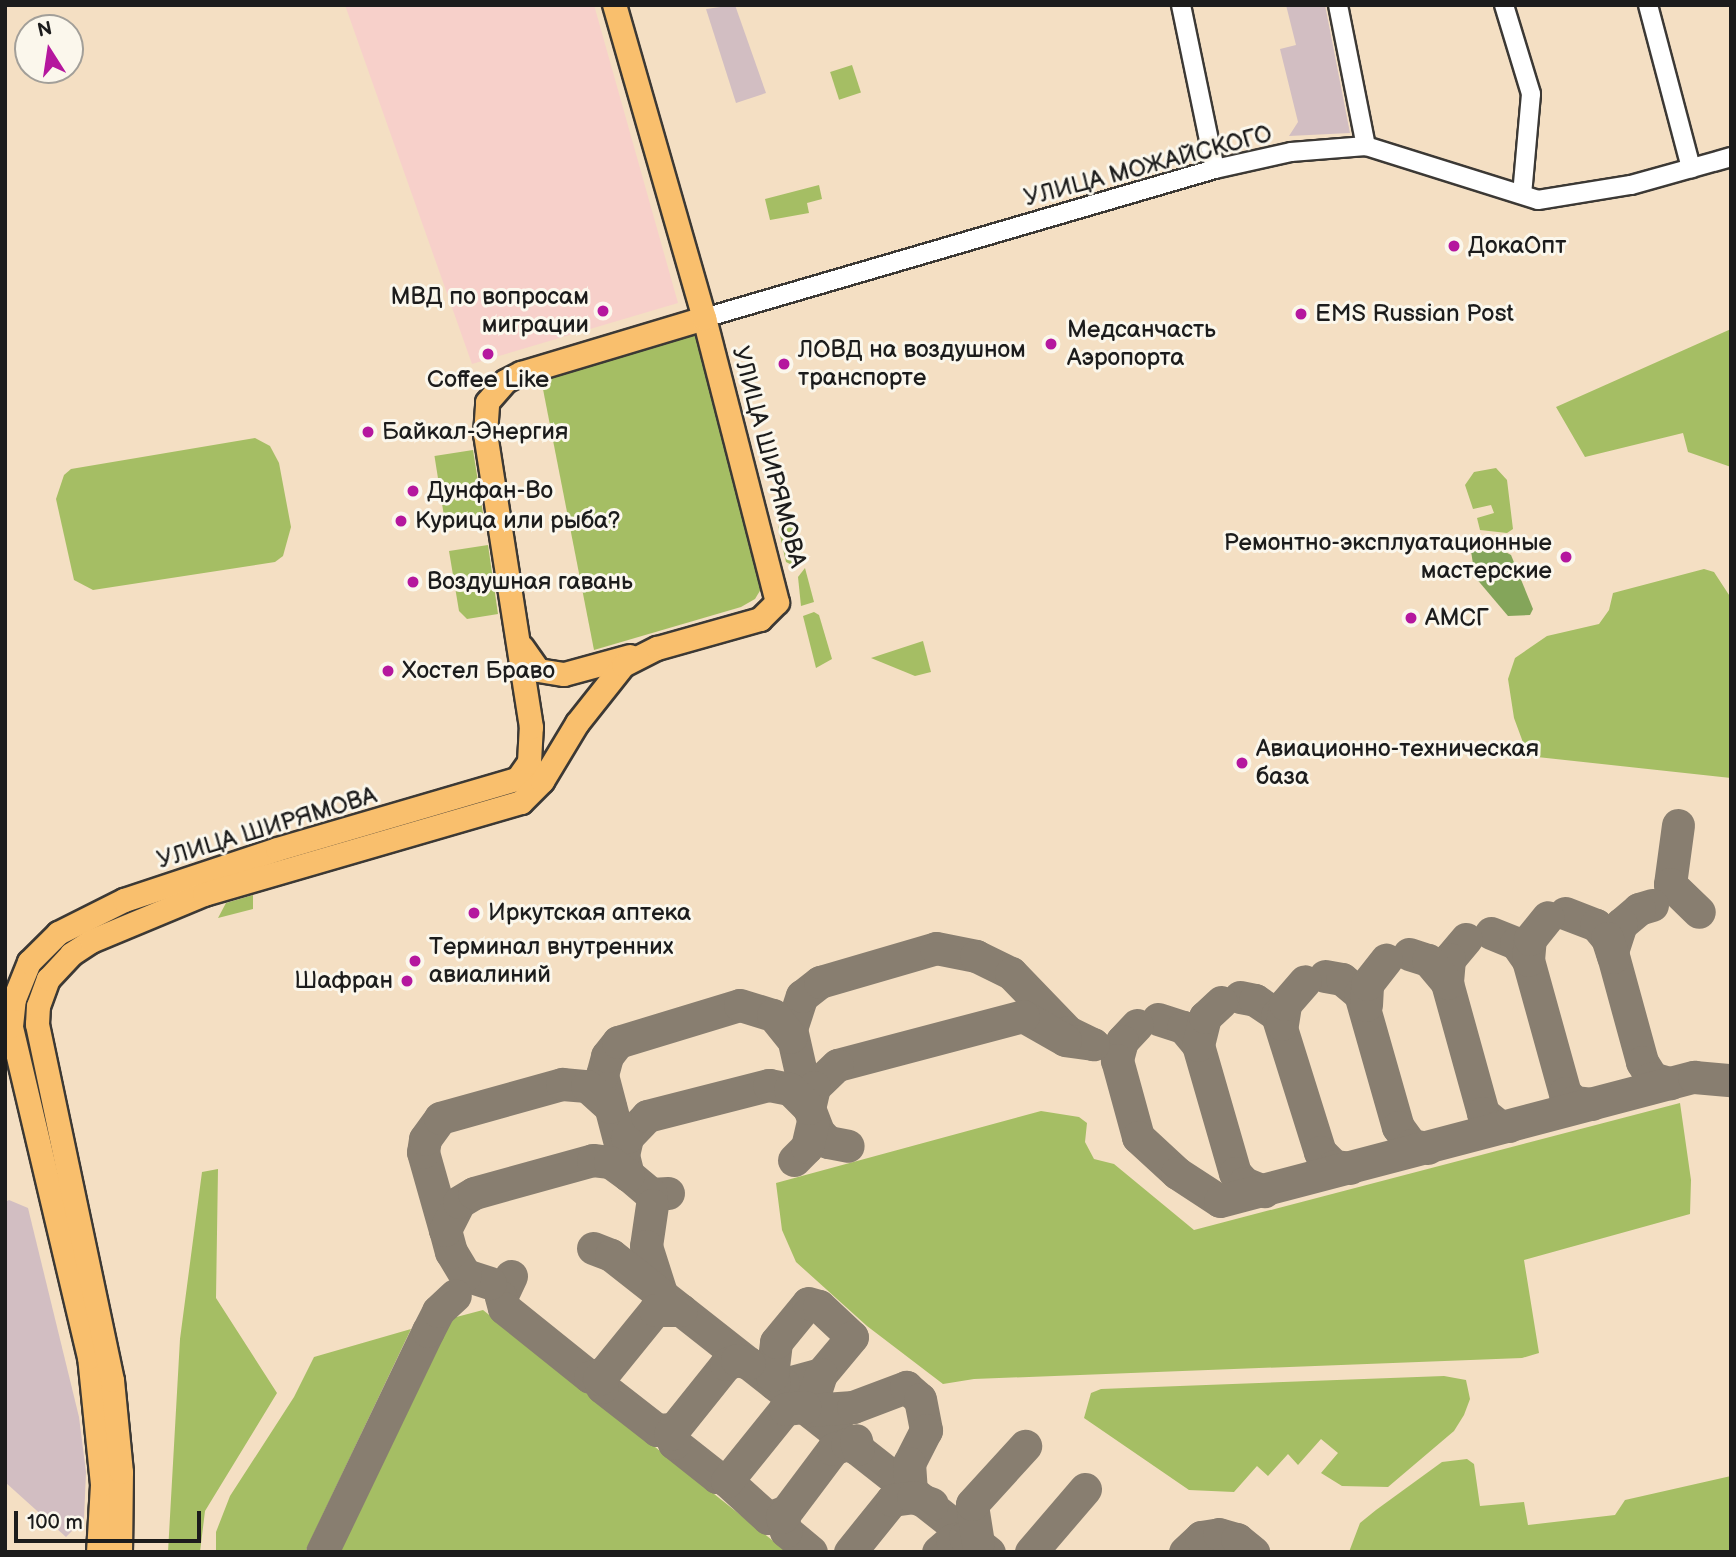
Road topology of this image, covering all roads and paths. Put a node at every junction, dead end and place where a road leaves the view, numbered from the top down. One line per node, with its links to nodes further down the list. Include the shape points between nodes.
1 (614, 5): 11 (main road, УЛИЦА ШИРЯМОВА)
2 (1181, 5): 9 (street)
3 (1338, 5): 6 (street)
4 (1504, 5): 10 (street, via 1531,94)
5 (1648, 5): 8 (street)
6 (1366, 146): 9 (street, УЛИЦА МОЖАЙСКОГО, via 1291,152); 10 (street, УЛИЦА МОЖАЙСКОГО)
7 (1731, 157): 8 (street, УЛИЦА МОЖАЙСКОГО)
8 (1691, 168): 10 (street, УЛИЦА МОЖАЙСКОГО, via 1584,195 1538,200)
9 (1215, 169): 11 (street, УЛИЦА МОЖАЙСКОГО)
10 (1522, 194)
11 (704, 318): 12 (main road, УЛИЦА ШИРЯМОВА, via 521,373 505,381 487,402 485,434); 13 (main road, УЛИЦА ШИРЯМОВА, via 777,602 760,619)
12 (516, 631): 13 (main road, via 528,662 538,670 564,674); 14 (main road, УЛИЦА ШИРЯМОВА, via 532,746 529,762 517,779 277,849 124,900 81,918 42,944 20,980 11,1026 53,1190 94,1388 102,1484)
13 (657, 648): 15 (main road, УЛИЦА ШИРЯМОВА, via 615,672 546,776 521,802 189,900 91,941 71,954 48,979 37,1024 112,1380 121,1472)
14 (98, 1552)
15 (120, 1552)

